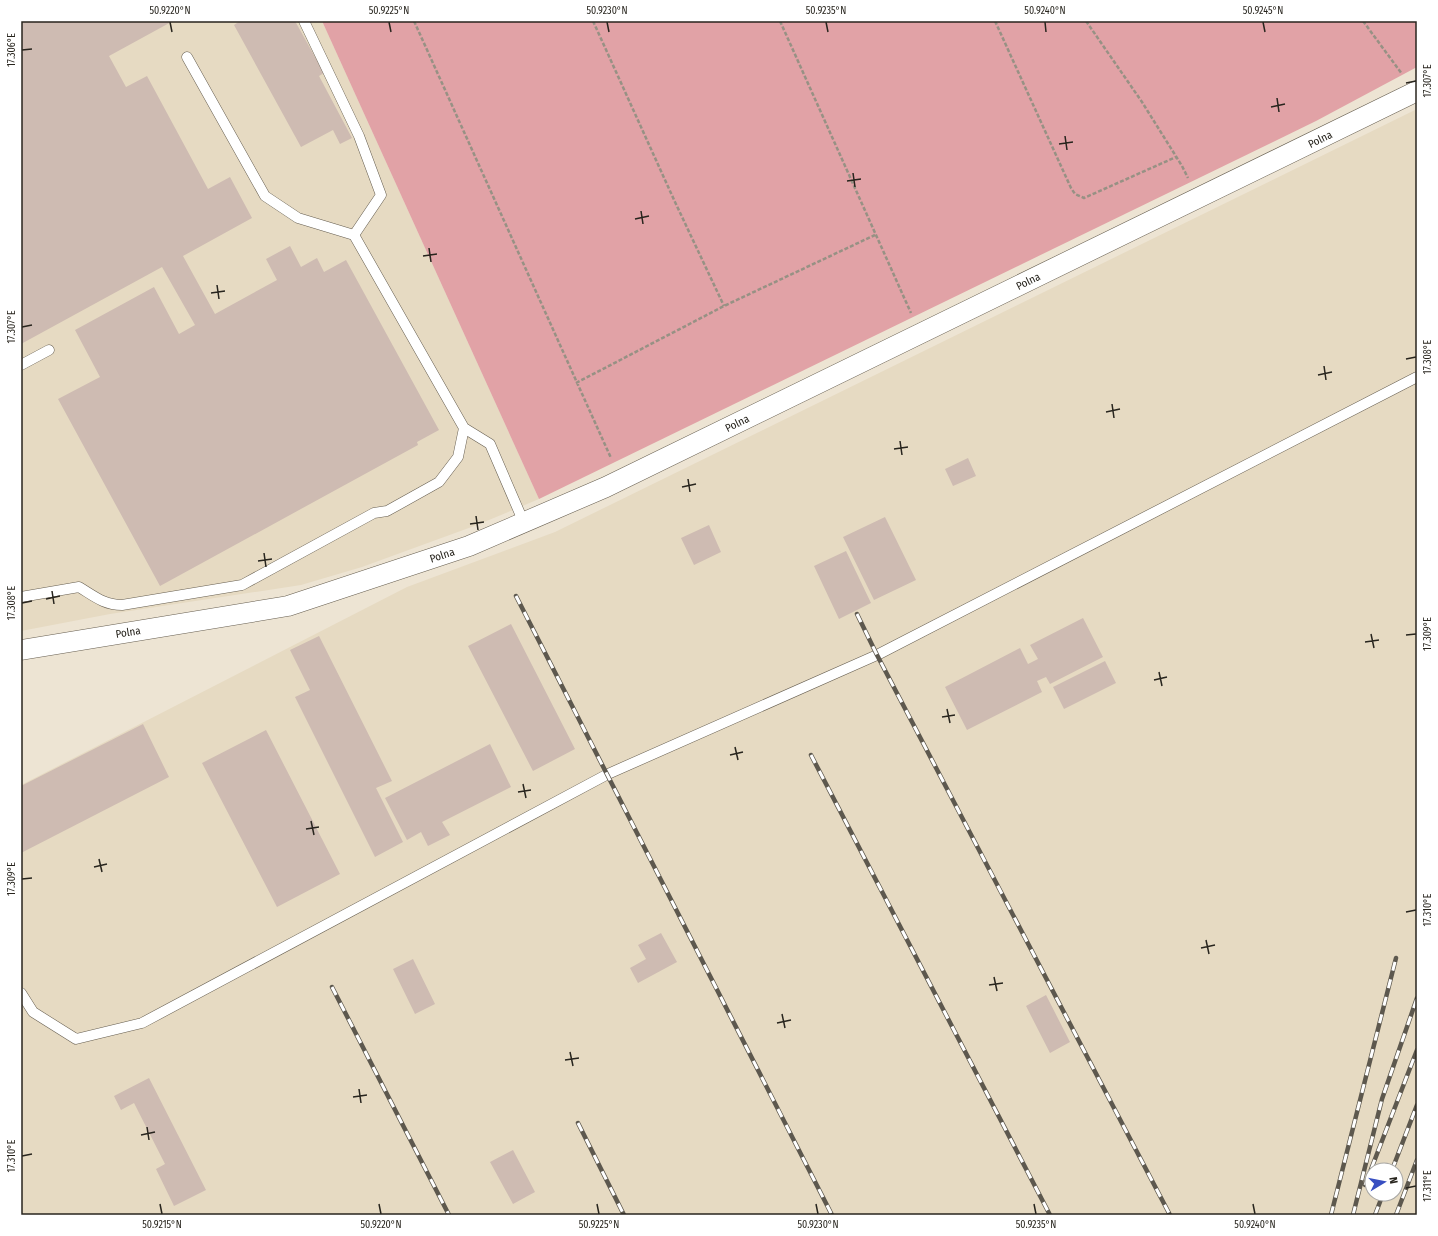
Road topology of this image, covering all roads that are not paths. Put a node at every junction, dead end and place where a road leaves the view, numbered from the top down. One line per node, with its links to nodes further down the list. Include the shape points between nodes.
1 (304, 21): 4 (lane, via 359,136 381,195)
2 (188, 57): 4 (lane, via 265,196 298,218)
3 (1415, 92): 9 (street, Polna, via 621,480)
4 (354, 235): 8 (lane)
5 (48, 350): 6 (lane)
6 (21, 366)
7 (1417, 377): 12 (lane, via 877,655 608,774 142,1023 76,1039 33,1012)
8 (464, 428): 9 (lane, via 490,444); 10 (lane, via 458,457 439,482 387,511 374,513 242,585 122,605 102,601 79,587)
9 (524, 523): 11 (street, Polna, via 470,546 288,606)
10 (21, 597)
11 (21, 650)
12 (21, 992)

